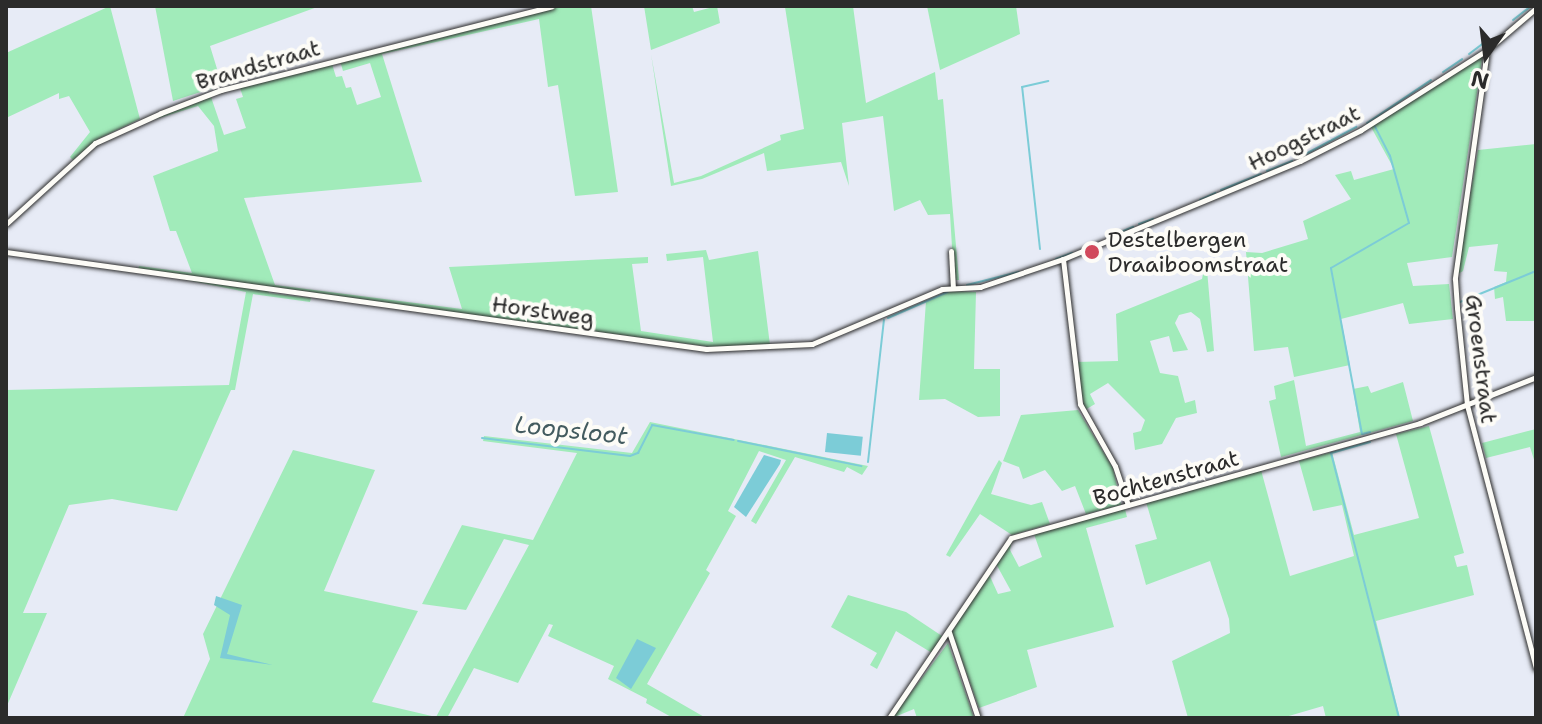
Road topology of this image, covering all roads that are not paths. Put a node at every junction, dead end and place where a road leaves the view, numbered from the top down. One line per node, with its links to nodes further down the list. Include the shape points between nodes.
1 (552, 6): 4 (street, Brandstraat, via 237,86 161,113 95,143)
2 (1536, 8): 3 (street, Hoogstraat)
3 (1487, 50): 7 (street, Hoogstraat, via 1361,130 1300,161); 10 (street, Groenstraat, via 1455,279)
4 (6, 224)
5 (951, 251): 8 (street)
6 (6, 252): 8 (street, Horstweg, via 706,349 826,342)
7 (1063, 259): 8 (street, Horstweg, via 980,287); 11 (street, via 1080,404 1115,466)
8 (953, 287)
9 (1536, 377): 10 (street, Bochtenstraat)
10 (1467, 405): 11 (street, Bochtenstraat); 13 (street, Groenstraat)
11 (1128, 505): 12 (street, Bochtenstraat, via 1011,538)
12 (948, 631): 14 (street, Bochtenstraat); 15 (street)
13 (1536, 668)
14 (889, 718)
15 (978, 718)

